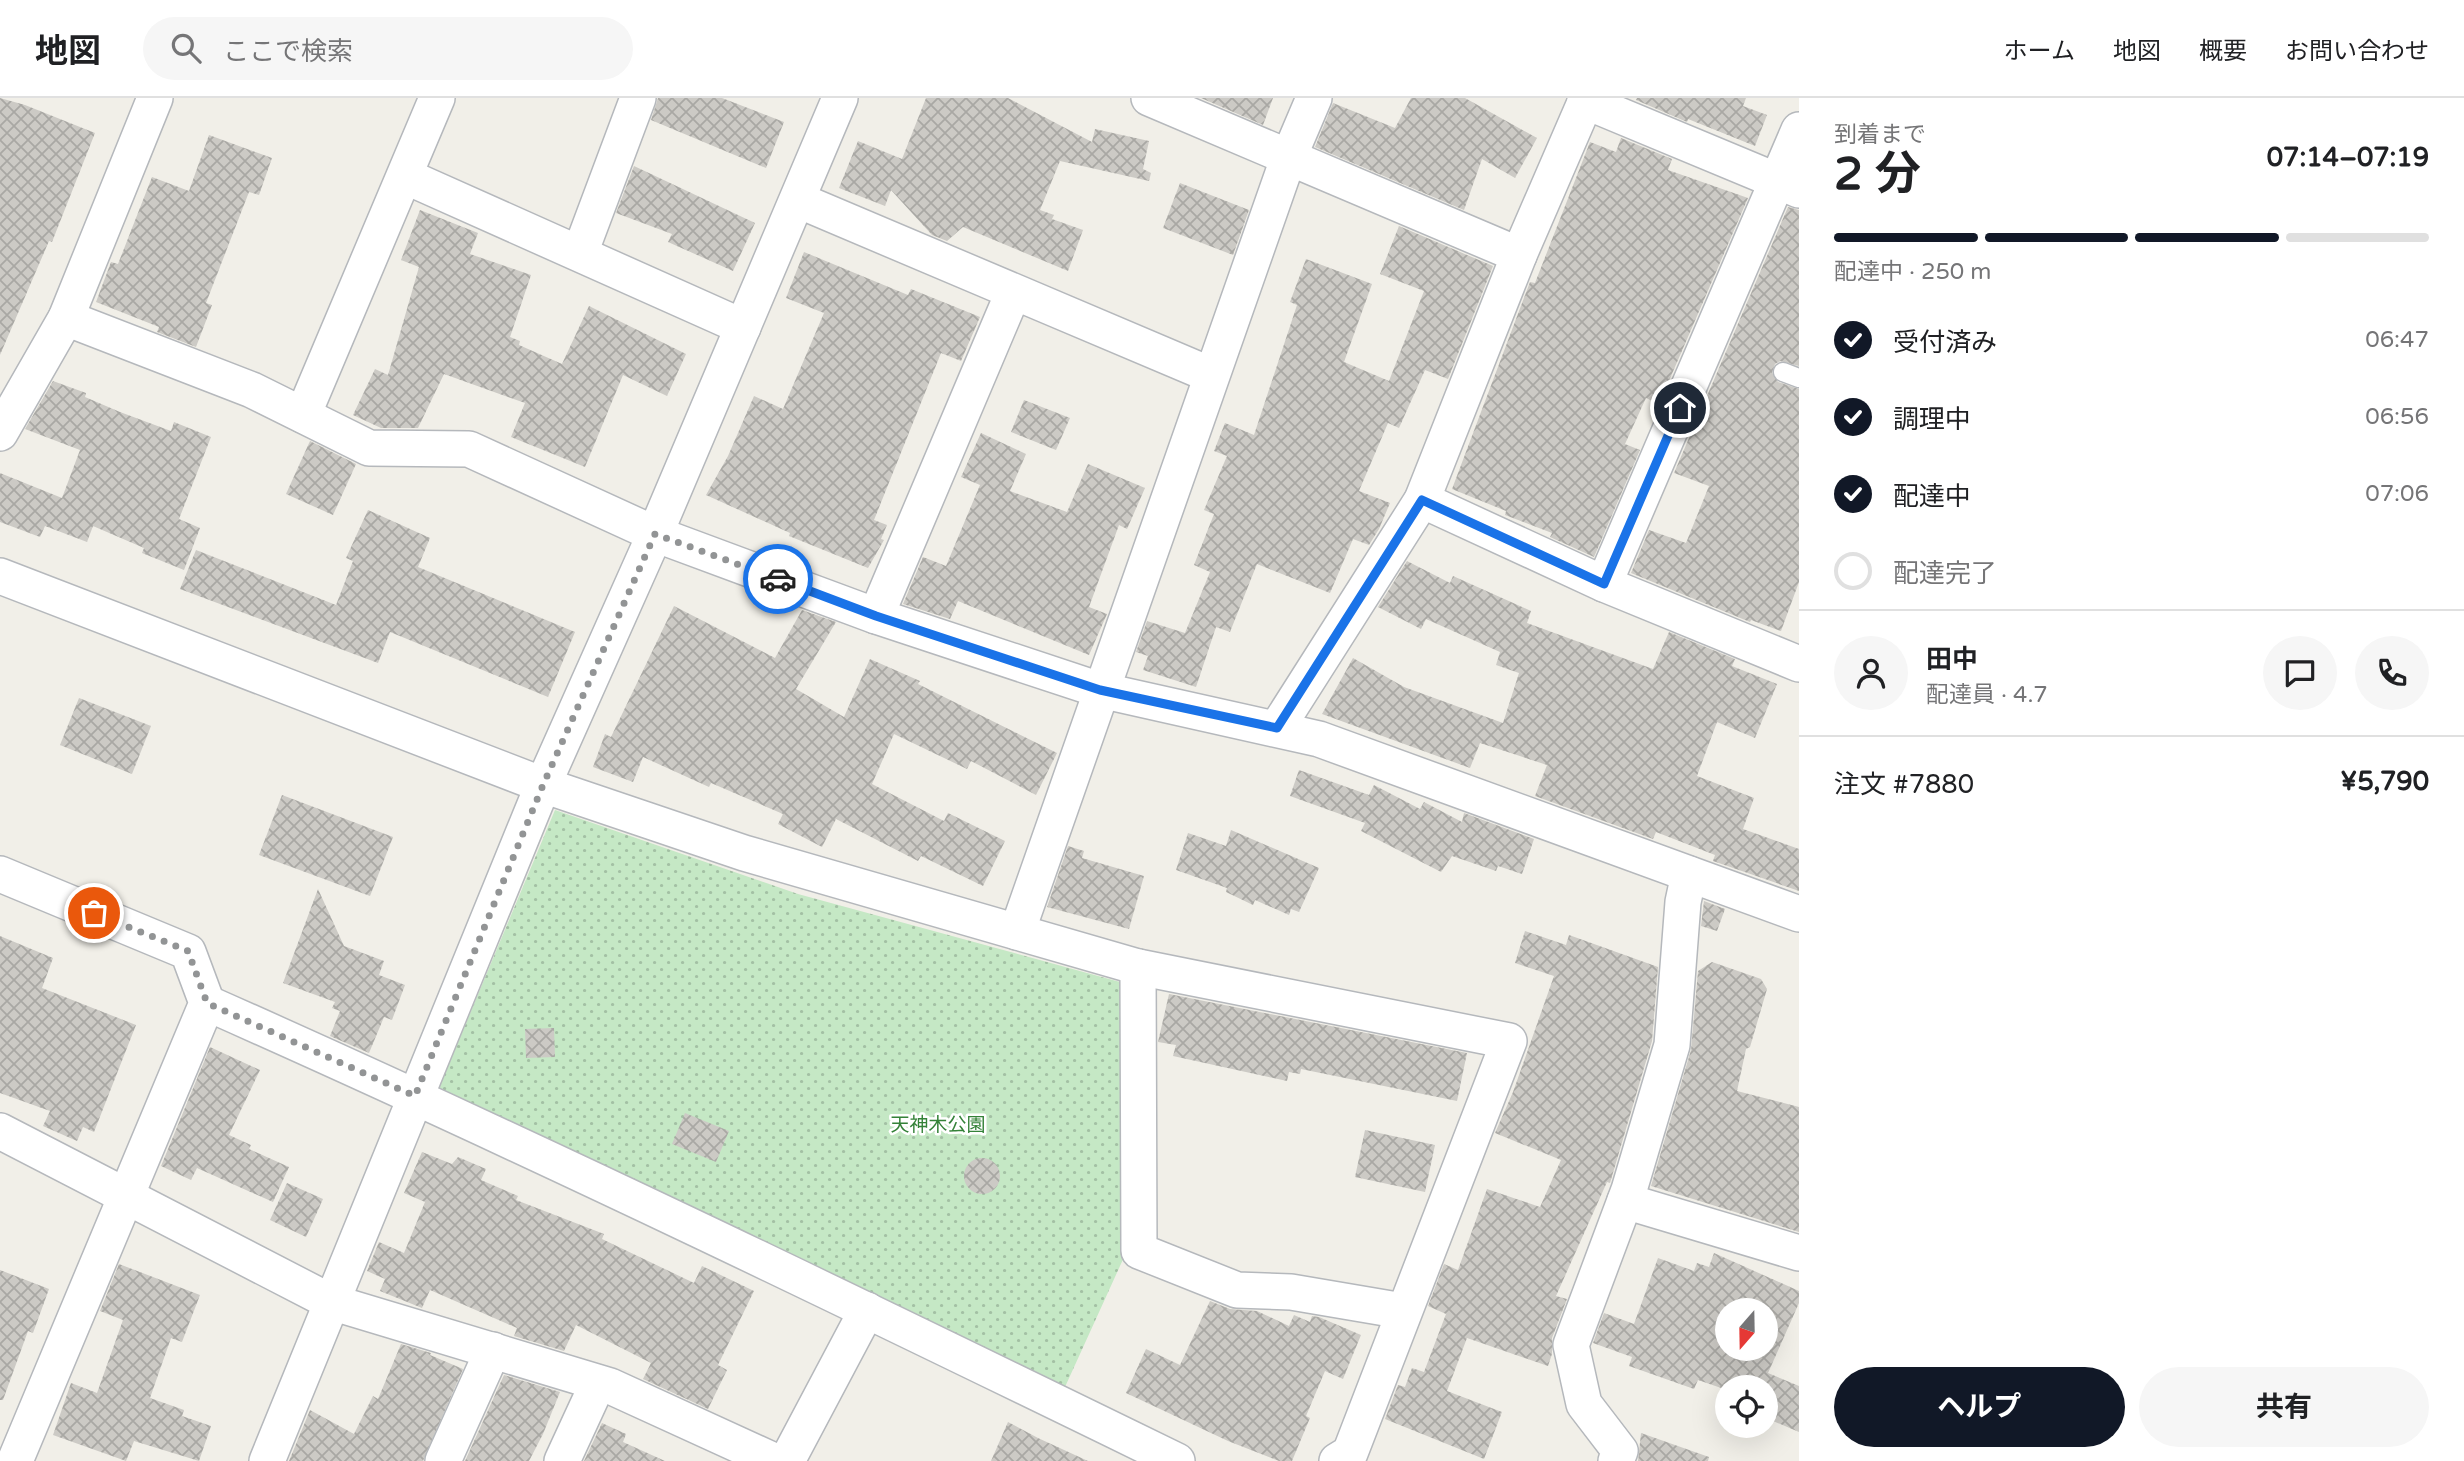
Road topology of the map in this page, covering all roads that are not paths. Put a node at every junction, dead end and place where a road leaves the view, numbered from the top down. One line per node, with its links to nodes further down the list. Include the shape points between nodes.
1 (155, 98): 16 (street)
2 (437, 98): 10 (street)
3 (638, 98): 13 (street)
4 (840, 98): 12 (street)
5 (1149, 98): 9 (street)
6 (1314, 98): 9 (street)
7 (1586, 100): 11 (street); 14 (street)
8 (1799, 130): 11 (street)
9 (1288, 159): 14 (street); 18 (street)
10 (405, 176): 13 (street); 19 (street)
11 (1788, 185): 24 (street)
12 (798, 200): 15 (street); 17 (street)
13 (580, 253): 17 (street)
14 (1519, 255): 21 (street)
15 (1013, 292): 18 (street); 25 (street)
16 (66, 318): 19 (street, via 252,390); 20 (street)
17 (744, 327): 22 (street)
18 (1212, 375): 27 (street)
19 (303, 415): 22 (street, via 369,448 469,450)
20 (0, 433)
21 (1422, 500): 24 (street); 28 (street)
22 (655, 534): 25 (street); 29 (street)
23 (0, 576): 29 (street)
24 (1604, 584): 26 (street)
25 (876, 616): 27 (street)
26 (1795, 653)
27 (1100, 690): 28 (street); 33 (street)
28 (1277, 728): 31 (street, via 1319,739)
29 (543, 785): 33 (street, via 744,853); 36 (street)
30 (0, 874): 35 (street, via 188,951)
31 (1689, 874): 32 (street); 39 (street, via 1672,1045)
32 (1799, 914)
33 (1017, 932): 34 (street)
34 (1138, 967): 43 (street, via 1139,1251 1237,1290 1291,1292); 43 (street, via 1509,1041)
35 (207, 1003): 36 (street); 38 (street)
36 (415, 1096): 41 (street); 42 (street)
37 (0, 1131): 38 (street)
38 (127, 1197): 41 (street); 47 (street)
39 (1625, 1201): 40 (street); 54 (street, via 1571,1345 1584,1404 1620,1451)
40 (1799, 1254)
41 (331, 1302): 44 (street); 48 (street)
42 (867, 1310): 52 (street); 53 (street)
43 (1403, 1311): 46 (street)
44 (493, 1350): 45 (street); 49 (street)
45 (598, 1383): 50 (street); 51 (street)
46 (1352, 1458)
47 (15, 1461)
48 (267, 1461)
49 (443, 1461)
50 (562, 1461)
51 (774, 1461)
52 (787, 1461)
53 (1177, 1461)
54 (1616, 1461)

